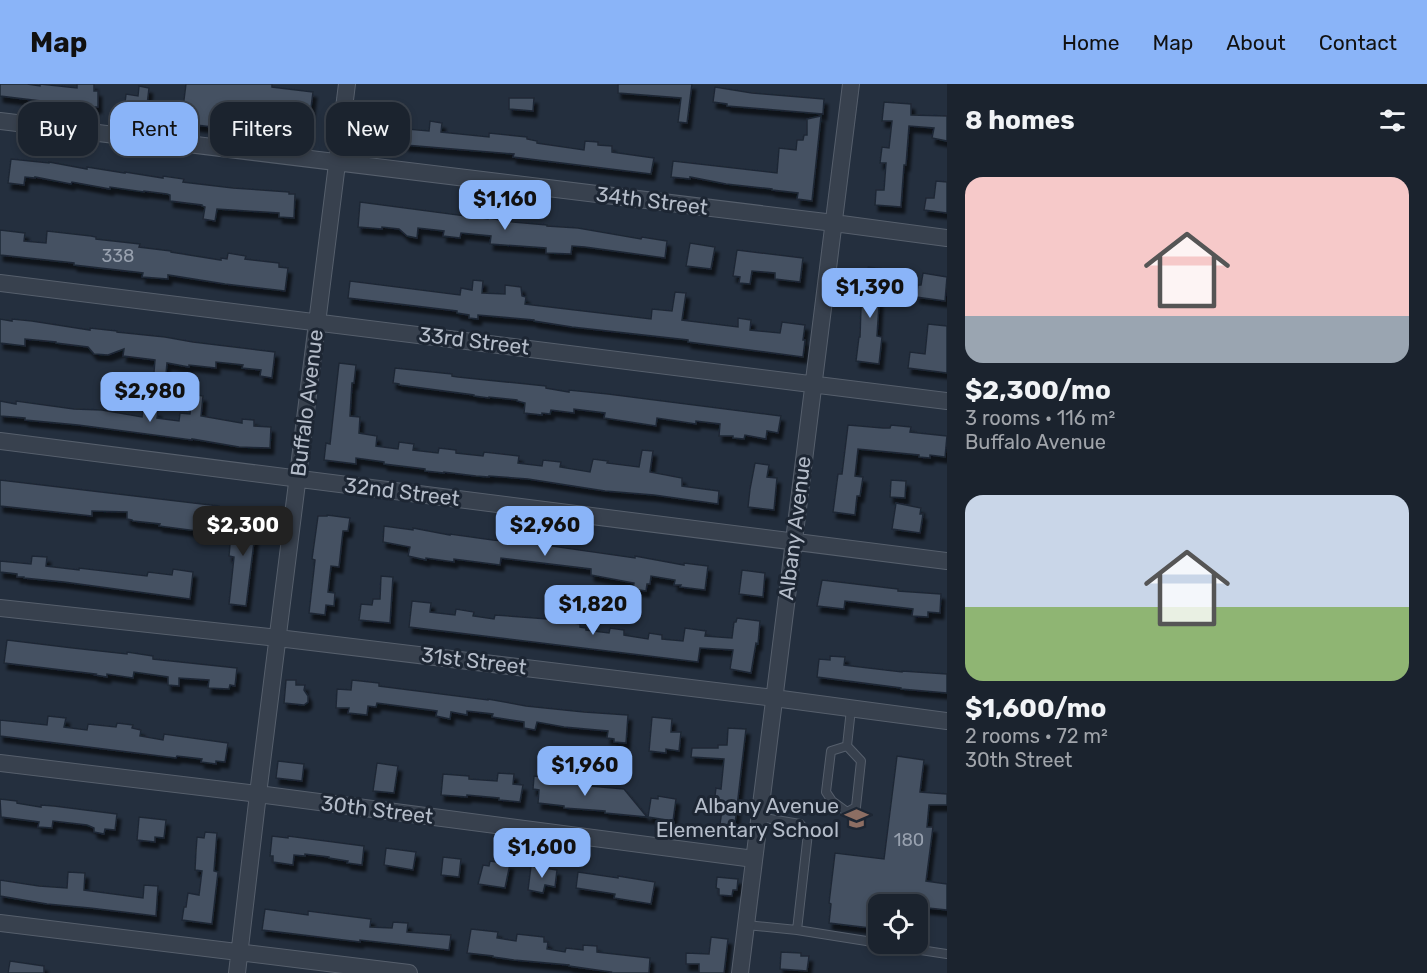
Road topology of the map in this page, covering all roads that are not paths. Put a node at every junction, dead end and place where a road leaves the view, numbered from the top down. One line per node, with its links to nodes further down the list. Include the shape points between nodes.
1 (347, 84): 4 (street, Buffalo Avenue)
2 (851, 84): 5 (street, Albany Avenue)
3 (0, 121): 4 (street, 34th Street)
4 (336, 162): 5 (street, 34th Street); 8 (street, Buffalo Avenue)
5 (834, 223): 6 (street, 34th Street); 9 (street, Albany Avenue)
6 (947, 238)
7 (0, 283): 8 (street, 33rd Street)
8 (317, 322): 9 (street, 33rd Street); 12 (street, Buffalo Avenue)
9 (813, 384): 10 (street, 33rd Street); 13 (street, Albany Avenue)
10 (947, 401)
11 (0, 441): 12 (street, 32nd Street)
12 (297, 479): 13 (street, 32nd Street); 16 (street, Buffalo Avenue)
13 (794, 541): 14 (street, 32nd Street); 17 (street, Albany Avenue)
14 (947, 561)
15 (0, 608): 16 (street, 31st Street)
16 (278, 638): 17 (street, 31st Street); 22 (street, Buffalo Avenue)
17 (774, 698): 18 (street, 31st Street); 23 (street, Albany Avenue)
18 (851, 709): 19 (street, 31st Street); 20 (lane)
19 (947, 721)
20 (847, 746): 20 (lane, via 831,751 826,792 847,812 856,807 861,761)
21 (0, 763): 22 (street, 30th Street)
22 (258, 794): 24 (street, 30th Street); 30 (street, Buffalo Avenue)
23 (759, 817): 24 (street, Albany Avenue); 27 (lane, via 800,824 808,833)
24 (754, 859): 26 (street, Albany Avenue)
25 (0, 923): 30 (street)
26 (746, 925): 27 (lane); 34 (street, Albany Avenue)
27 (797, 930): 28 (lane)
28 (868, 941)
29 (928, 951): 31 (lane)
30 (240, 952): 32 (street, Buffalo Avenue); 33 (street)
31 (947, 954)
32 (237, 973)
33 (409, 973)
34 (740, 973)

